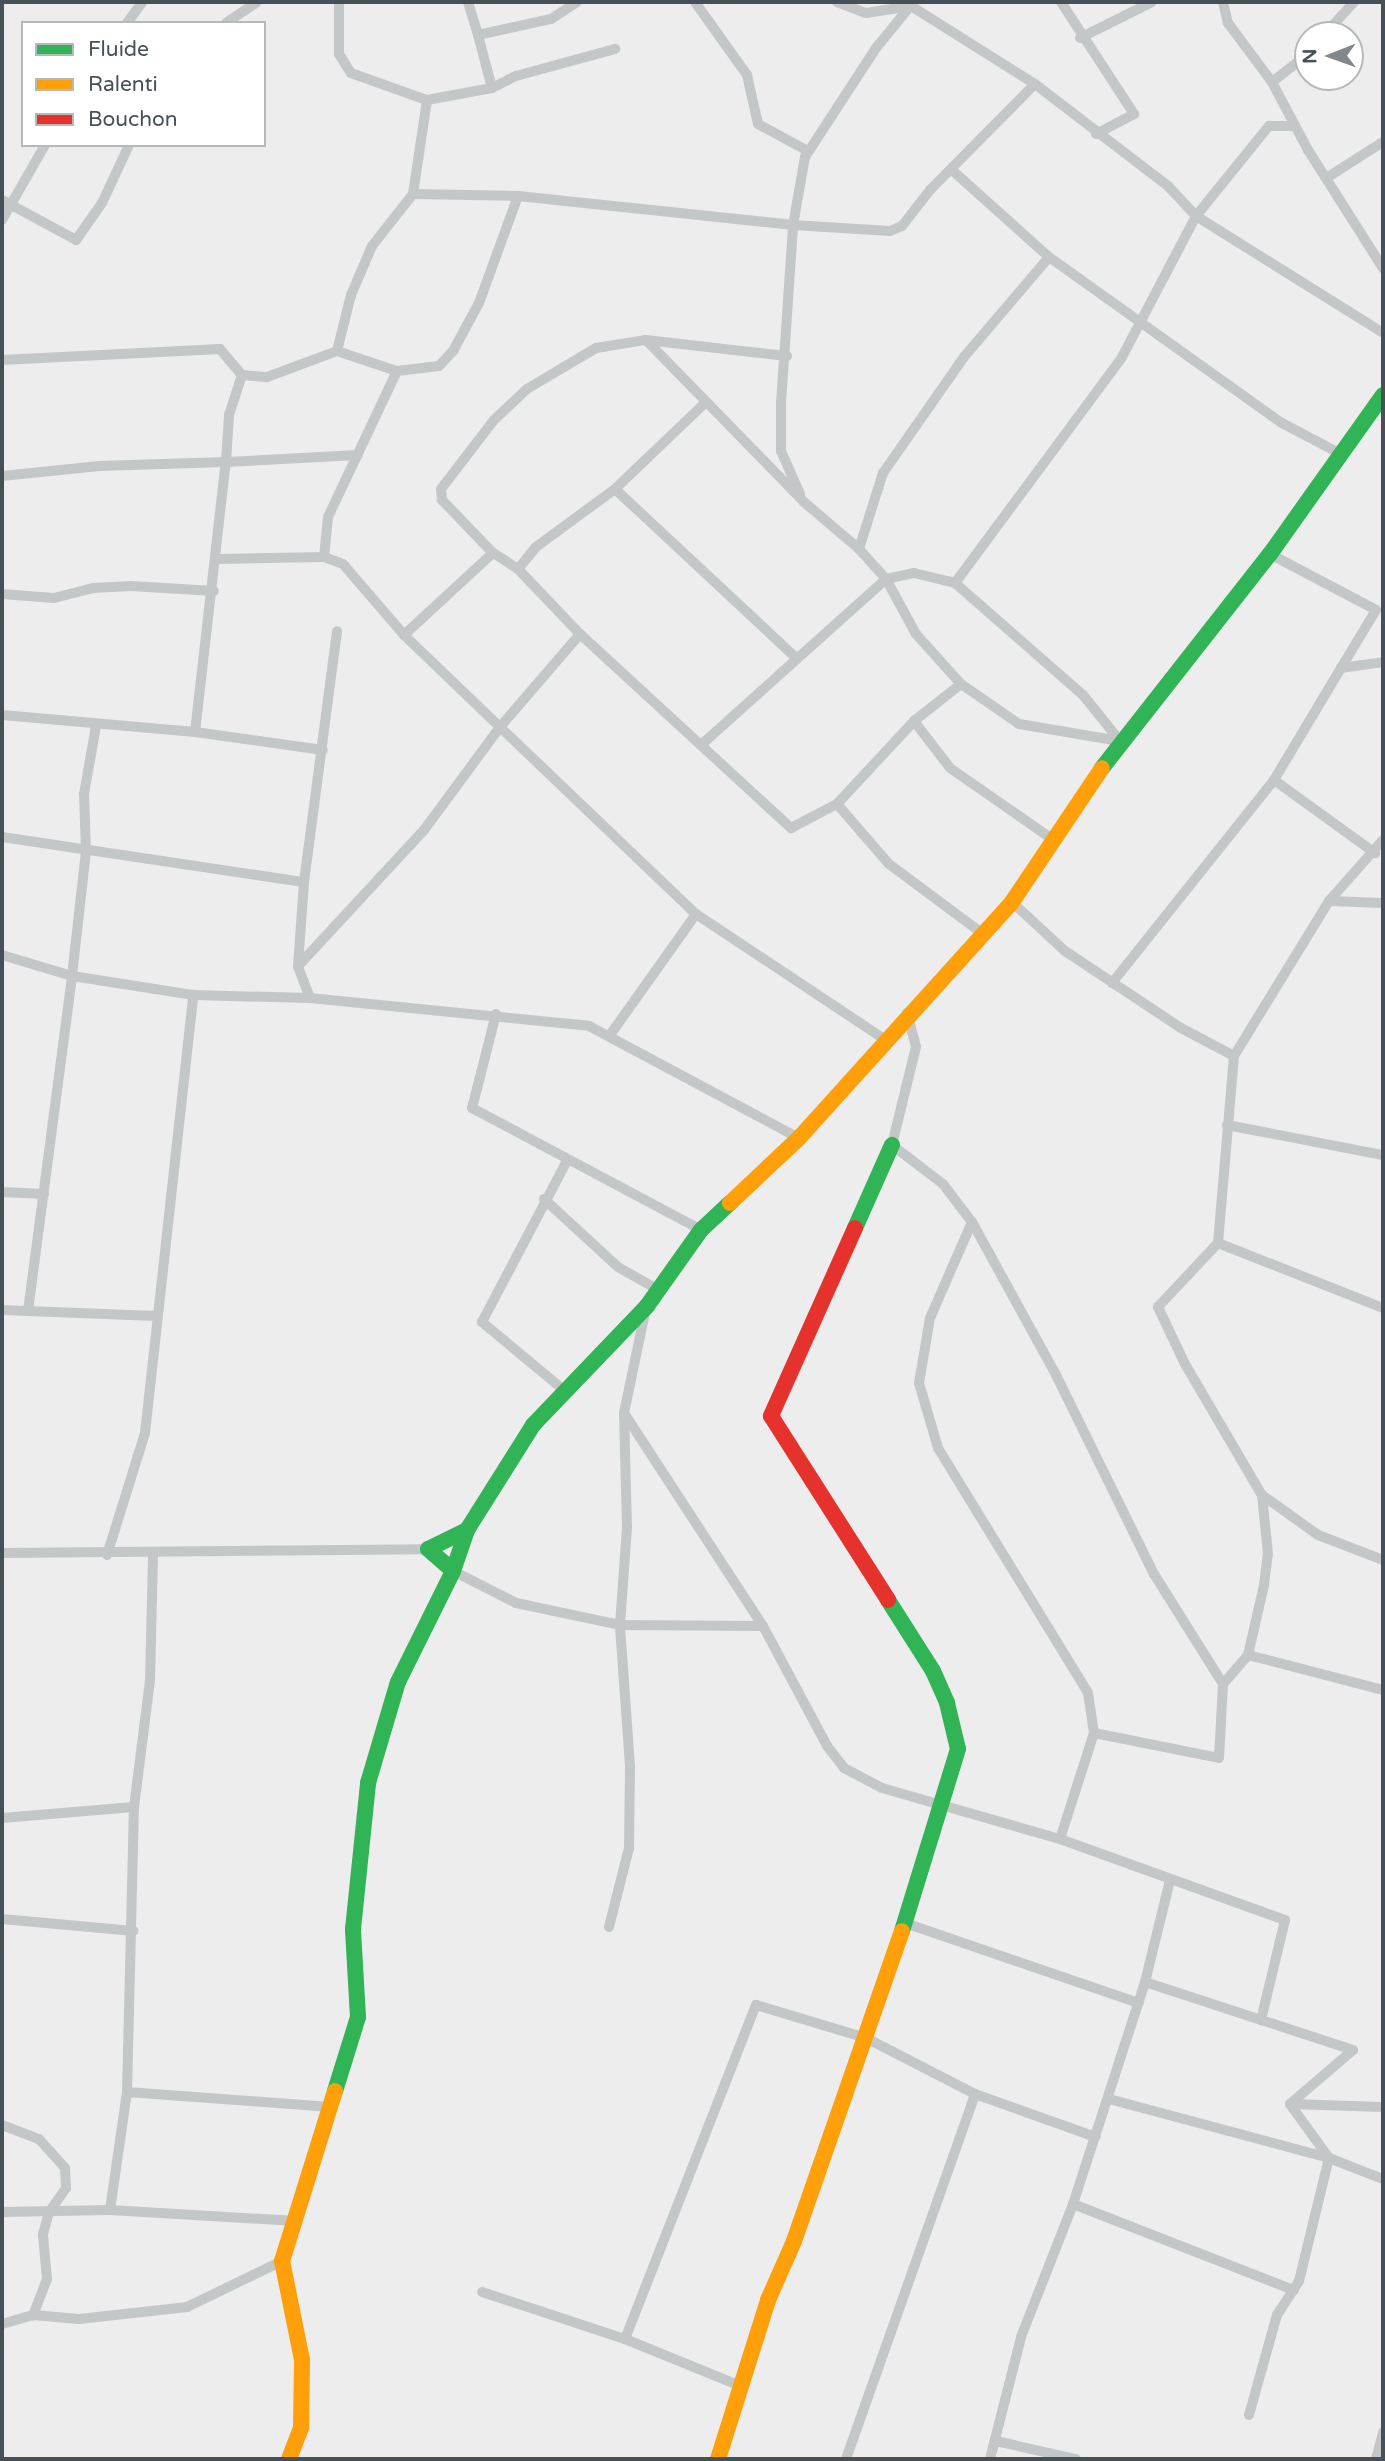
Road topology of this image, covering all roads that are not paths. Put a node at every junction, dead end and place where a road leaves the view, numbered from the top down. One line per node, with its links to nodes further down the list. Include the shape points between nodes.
1 (142, 2): 13 (street)
2 (257, 2): 14 (street)
3 (339, 2): 23 (street, via 339,54 351,73)
4 (468, 2): 16 (street)
5 (577, 2): 16 (street, via 551,19)
6 (695, 2): 29 (street, via 747,75 758,124)
7 (837, 2): 12 (street, via 866,13)
8 (1060, 2): 17 (street)
9 (1152, 2): 17 (street)
10 (1223, 2): 20 (street, via 1228,23)
11 (1354, 2): 15 (street)
12 (912, 4): 21 (street); 29 (street, via 876,48)
13 (128, 21)
14 (229, 21)
15 (1337, 21)
16 (478, 35): 22 (street)
17 (1080, 38): 25 (street, via 1134,114)
18 (615, 49): 22 (street, via 516,76)
19 (1294, 65): 20 (street)
20 (1272, 82): 24 (street)
21 (1035, 84): 25 (street); 30 (street, via 973,144)
22 (492, 88): 23 (street)
23 (427, 100): 32 (street)
24 (1294, 126): 31 (street); 35 (street, via 1269,126)
25 (1096, 134): 35 (street, via 1168,186)
26 (1383, 142): 31 (street)
27 (44, 147): 34 (street)
28 (127, 147): 34 (street, via 102,203 76,240)
29 (808, 151): 37 (street)
30 (953, 171): 37 (street, via 930,190 902,226 890,231); 38 (street)
31 (1328, 177): 39 (street)
32 (413, 194): 33 (street); 43 (street, via 372,246 351,295)
33 (518, 196): 37 (street); 46 (street, via 479,303 453,351 439,366)
34 (7, 202): 36 (street)
35 (1196, 216): 40 (street); 41 (street)
36 (2, 220)
37 (793, 225): 44 (street)
38 (1049, 257): 40 (street); 56 (street, via 964,357 883,473)
39 (1383, 268)
40 (1138, 320): 50 (street, via 1282,423); 63 (street, via 1122,357)
41 (1383, 333)
42 (646, 340): 44 (street); 49 (street); 57 (street, via 596,348 527,389 494,420 441,489 449,508)
43 (337, 351): 46 (street); 47 (street, via 267,377)
44 (787, 356): 55 (street, via 781,451)
45 (2, 360): 47 (street, via 220,349)
46 (397, 371): 51 (street)
47 (242, 375): 52 (street, via 229,415)
48 (1383, 395): 50 (street)
49 (705, 403): 54 (street); 55 (street)
50 (1339, 453): 58 (street)
51 (358, 455): 52 (street); 59 (street, via 328,517)
52 (226, 463): 53 (street, via 99,466); 60 (street)
53 (2, 476)
54 (615, 489): 61 (street, via 536,547); 69 (street)
55 (804, 502): 56 (street)
56 (859, 549): 62 (street)
57 (493, 553): 61 (street); 68 (street)
58 (1270, 554): 71 (street, via 1377,610); 78 (street)
59 (324, 557): 60 (street); 68 (street, via 343,564)
60 (217, 559): 64 (street)
61 (518, 569): 67 (street)
62 (886, 579): 63 (street, via 914,573); 69 (street); 72 (street, via 916,634)
63 (956, 583): 78 (street, via 1083,695)
64 (214, 591): 65 (street, via 131,586 93,588 54,598); 77 (street)
65 (2, 594)
66 (337, 632): 80 (street)
67 (580, 634): 76 (street); 79 (street)
68 (404, 635): 76 (street)
69 (797, 659): 79 (street)
70 (1383, 662): 71 (street)
71 (1341, 668): 81 (street)
72 (961, 684): 74 (street); 78 (street, via 1019,724)
73 (2, 715): 75 (street)
74 (914, 721): 82 (street); 85 (street, via 950,768)
75 (96, 726): 77 (street); 86 (street, via 84,794)
76 (500, 727): 92 (street); 95 (street, via 424,830)
77 (195, 732): 80 (street)
78 (1120, 741): 85 (street)
79 (701, 745): 82 (street, via 791,828)
80 (323, 750): 88 (street)
81 (1273, 780): 87 (street); 97 (street)
82 (837, 804): 93 (street, via 889,864)
83 (2, 836): 86 (street)
84 (1383, 840): 87 (street)
85 (1055, 841): 90 (street)
86 (86, 851): 88 (street, via 164,858); 96 (street)
87 (1375, 853): 89 (street)
88 (304, 882): 95 (street)
89 (1329, 901): 91 (street); 104 (street)
90 (1012, 902): 93 (street); 97 (street, via 1065,951)
91 (1383, 903)
92 (696, 914): 102 (street); 103 (street)
93 (982, 933): 100 (street)
94 (2, 955): 96 (street)
95 (298, 966): 99 (street)
96 (72, 976): 98 (street); 111 (street)
97 (1112, 983): 104 (street)
98 (193, 995): 99 (street); 121 (street)
99 (310, 998): 101 (street, via 436,1013)
100 (907, 1013): 103 (street); 107 (street, via 916,1047)
101 (496, 1014): 102 (street, via 589,1026); 109 (street, via 472,1108)
102 (610, 1035): 106 (street)
103 (884, 1039): 106 (street)
104 (1234, 1056): 105 (street)
105 (1227, 1125): 108 (street); 115 (street)
106 (799, 1139): 114 (street)
107 (892, 1145): 113 (street, via 943,1184); 138 (street, via 771,1416 941,1688 958,1749)
108 (1383, 1155)
109 (566, 1161): 112 (street); 114 (street)
110 (2, 1192): 111 (street)
111 (44, 1194): 120 (street)
112 (544, 1199): 116 (street, via 618,1267); 122 (street, via 482,1322)
113 (972, 1222): 135 (street, via 1056,1375 1148,1563); 137 (street, via 930,1318 919,1383 938,1448 1088,1693)
114 (701, 1230): 116 (street)
115 (1218, 1243): 118 (street); 124 (street, via 1157,1307)
116 (655, 1288): 117 (street)
117 (646, 1306): 122 (street); 123 (street)
118 (1383, 1308)
119 (2, 1311): 120 (street)
120 (28, 1311): 121 (street)
121 (156, 1316): 129 (street, via 145,1433)
122 (565, 1391): 125 (street, via 533,1425)
123 (624, 1413): 132 (street, via 627,1527); 133 (street)
124 (1262, 1495): 130 (street, via 1318,1535); 134 (street, via 1268,1554)
125 (467, 1530): 126 (street); 131 (street)
126 (428, 1549): 128 (street); 131 (street)
127 (2, 1553): 129 (street)
128 (153, 1554): 129 (street); 139 (street, via 150,1680)
129 (107, 1555)
130 (1383, 1560)
131 (454, 1571): 132 (street, via 516,1603); 155 (street, via 398,1682 368,1783 353,1929 358,2017)
132 (620, 1625): 133 (street); 145 (street, via 630,1766 629,1848)
133 (763, 1626): 138 (street, via 835,1758 869,1784)
134 (1248, 1655): 135 (street); 136 (street)
135 (1223, 1684): 137 (street, via 1219,1758)
136 (1383, 1690)
137 (1094, 1734): 141 (street)
138 (939, 1805): 141 (street); 144 (street)
139 (134, 1807): 140 (street); 146 (street)
140 (2, 1822)
141 (1060, 1839): 142 (street)
142 (1170, 1880): 147 (street); 149 (street, via 1285,1920)
143 (2, 1919): 146 (street)
144 (905, 1923): 148 (street); 150 (street)
145 (609, 1927)
146 (133, 1931): 151 (street)
147 (1146, 1982): 148 (street); 149 (street)
148 (1139, 2003): 153 (street)
149 (1261, 2020): 154 (street, via 1353,2050)
150 (866, 2038): 152 (street); 171 (street, via 756,2005); 172 (street, via 794,2241 768,2300)
151 (127, 2092): 155 (street); 162 (street)
152 (975, 2094): 158 (street); 178 (street)
153 (1109, 2099): 158 (street); 159 (street)
154 (1290, 2104): 156 (street); 159 (street)
155 (330, 2107): 165 (street)
156 (1383, 2107)
157 (2, 2125): 164 (street, via 39,2139 65,2168 66,2188)
158 (1096, 2137): 161 (street)
159 (1329, 2158): 160 (street); 167 (street)
160 (1383, 2179)
161 (1073, 2204): 167 (street); 175 (street, via 1021,2337)
162 (110, 2210): 164 (street); 165 (street)
163 (2, 2212): 164 (street)
164 (49, 2212): 169 (street, via 43,2235 47,2279)
165 (297, 2221): 166 (street)
166 (282, 2261): 169 (street, via 187,2307 79,2319); 176 (street, via 302,2360 301,2427)
167 (1294, 2290): 173 (street, via 1273,2325)
168 (482, 2292): 171 (street)
169 (33, 2315): 170 (street)
170 (2, 2324)
171 (625, 2339): 172 (street)
172 (741, 2386): 177 (street)
173 (1249, 2415)
174 (1383, 2432): 181 (street)
175 (996, 2441): 179 (street); 180 (street)
176 (289, 2459)
177 (718, 2459)
178 (846, 2459)
179 (990, 2459)
180 (1076, 2459)
181 (1376, 2459)

